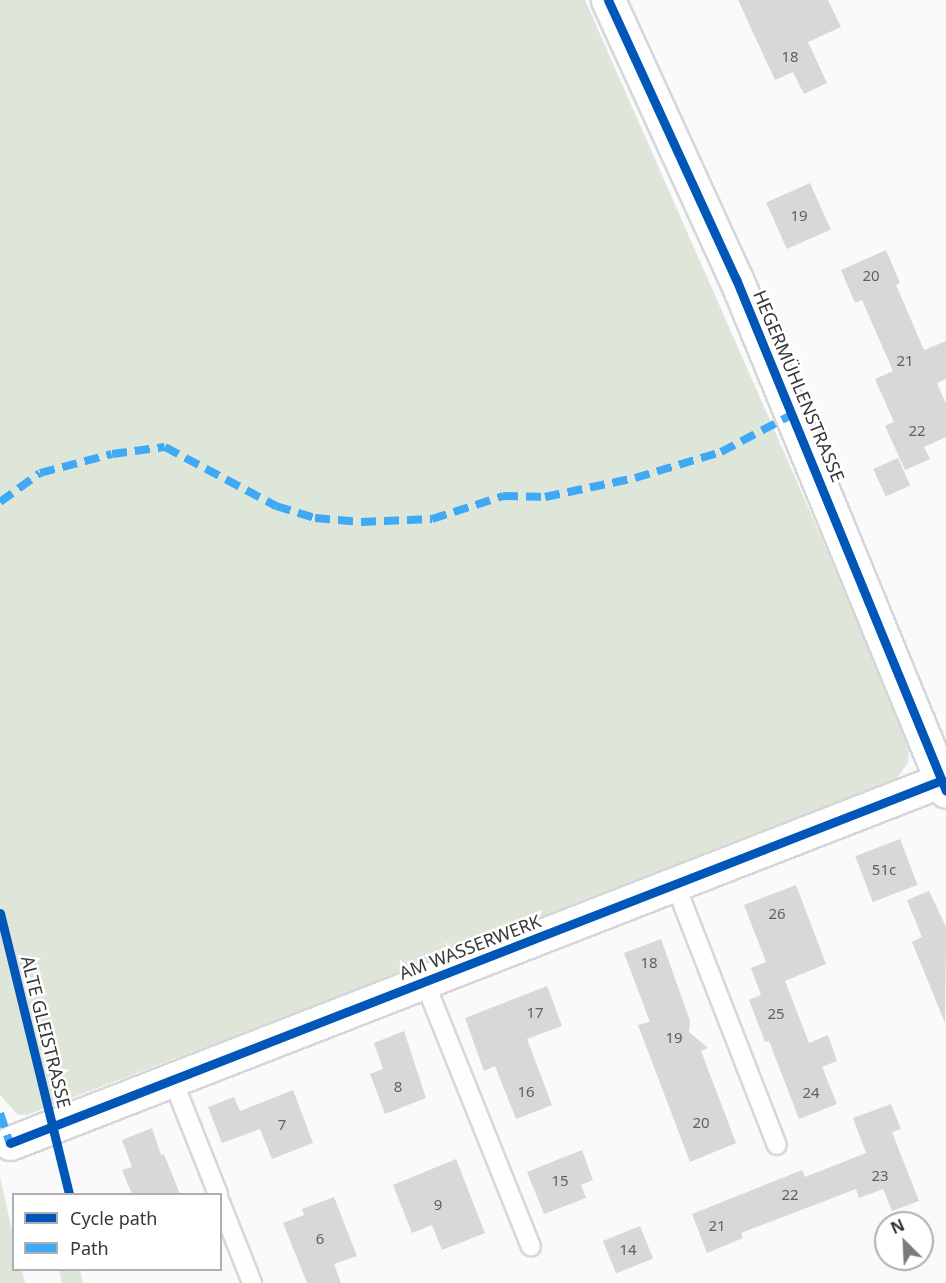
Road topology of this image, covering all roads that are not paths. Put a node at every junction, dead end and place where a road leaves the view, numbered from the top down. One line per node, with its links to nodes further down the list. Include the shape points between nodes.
1 (608, 0): 2 (street, HEGERMÜHLENSTRASSE, via 736,279)
2 (944, 785): 3 (street, AM WASSERWERK)
3 (675, 884): 4 (street, AM WASSERWERK); 7 (lane)
4 (425, 983): 5 (street, AM WASSERWERK); 10 (lane, AM WASSERWERK)
5 (173, 1081): 6 (street, AM WASSERWERK); 8 (lane)
6 (10, 1143)
7 (777, 1145)
8 (218, 1193)
9 (222, 1207): 11 (lane)
10 (531, 1247)
11 (252, 1283)

